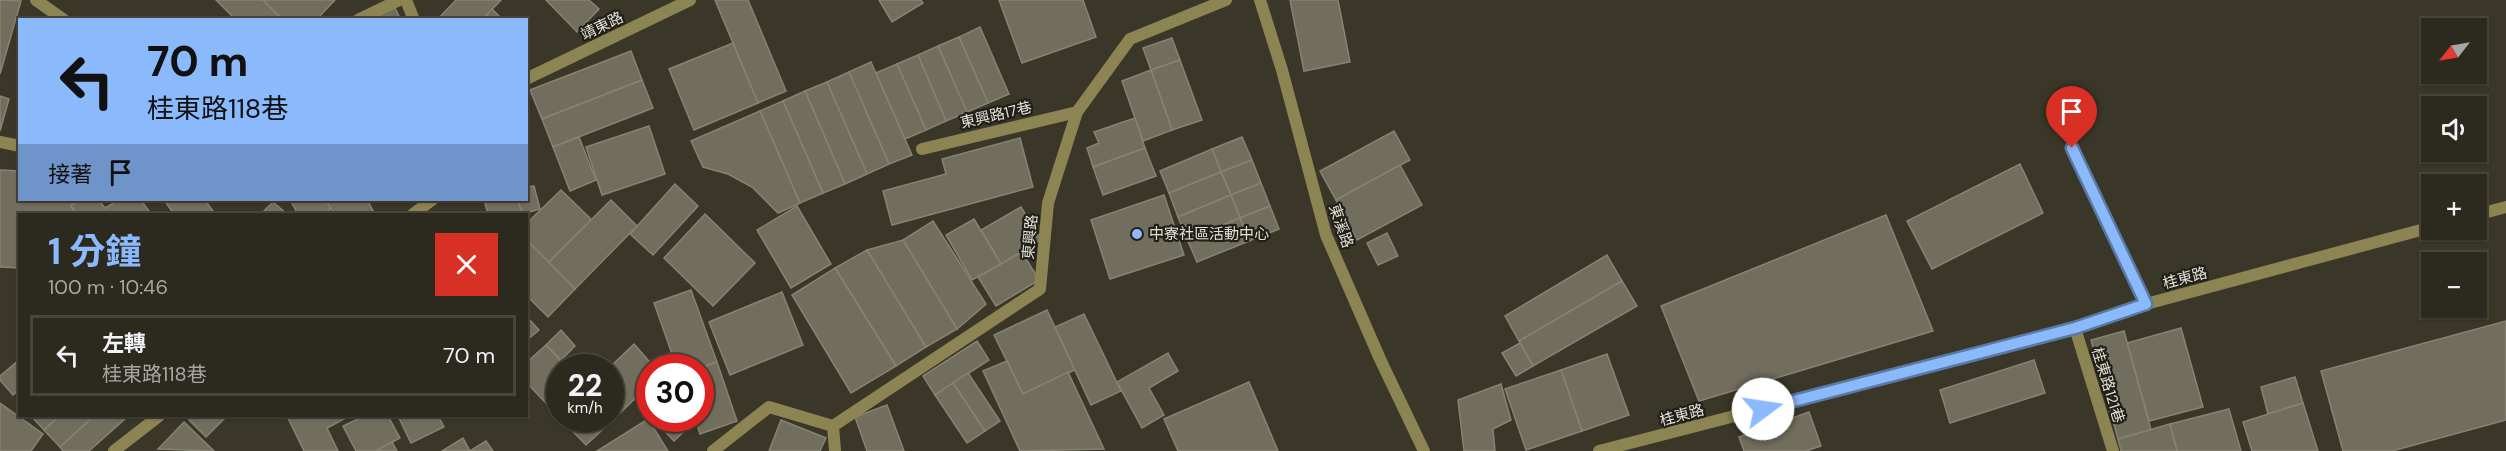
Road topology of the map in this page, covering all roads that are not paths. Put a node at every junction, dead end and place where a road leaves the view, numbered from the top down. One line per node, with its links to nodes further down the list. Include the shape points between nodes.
1 (36, 0): 7 (street)
2 (399, 0): 8 (street)
3 (406, 0): 9 (street)
4 (690, 0): 10 (street, 靖東路)
5 (1226, 0): 11 (street, 東興路, via 1130,39)
6 (1260, 0): 29 (street, 東溪路, via 1326,235)
7 (61, 18)
8 (362, 18)
9 (413, 18)
10 (528, 78)
11 (1077, 112): 14 (street, 東興路17巷); 24 (street, 東興路, via 1048,203 1040,289)
12 (0, 142): 13 (street)
13 (18, 146)
14 (921, 148)
15 (2072, 148): 21 (street)
16 (431, 201): 19 (street)
17 (2506, 207): 18 (street)
18 (2487, 212)
19 (414, 213)
20 (2421, 230): 21 (street, 桂東路)
21 (2146, 304): 22 (street, 桂東路)
22 (2075, 328): 25 (street, 桂東路); 31 (street, 桂東路121巷)
23 (158, 417): 26 (street)
24 (833, 426): 27 (street, via 769,407); 28 (street)
25 (1629, 447): 30 (street, 桂東路)
26 (114, 451)
27 (713, 451)
28 (835, 451)
29 (1424, 451)
30 (1599, 451)
31 (2113, 451)

